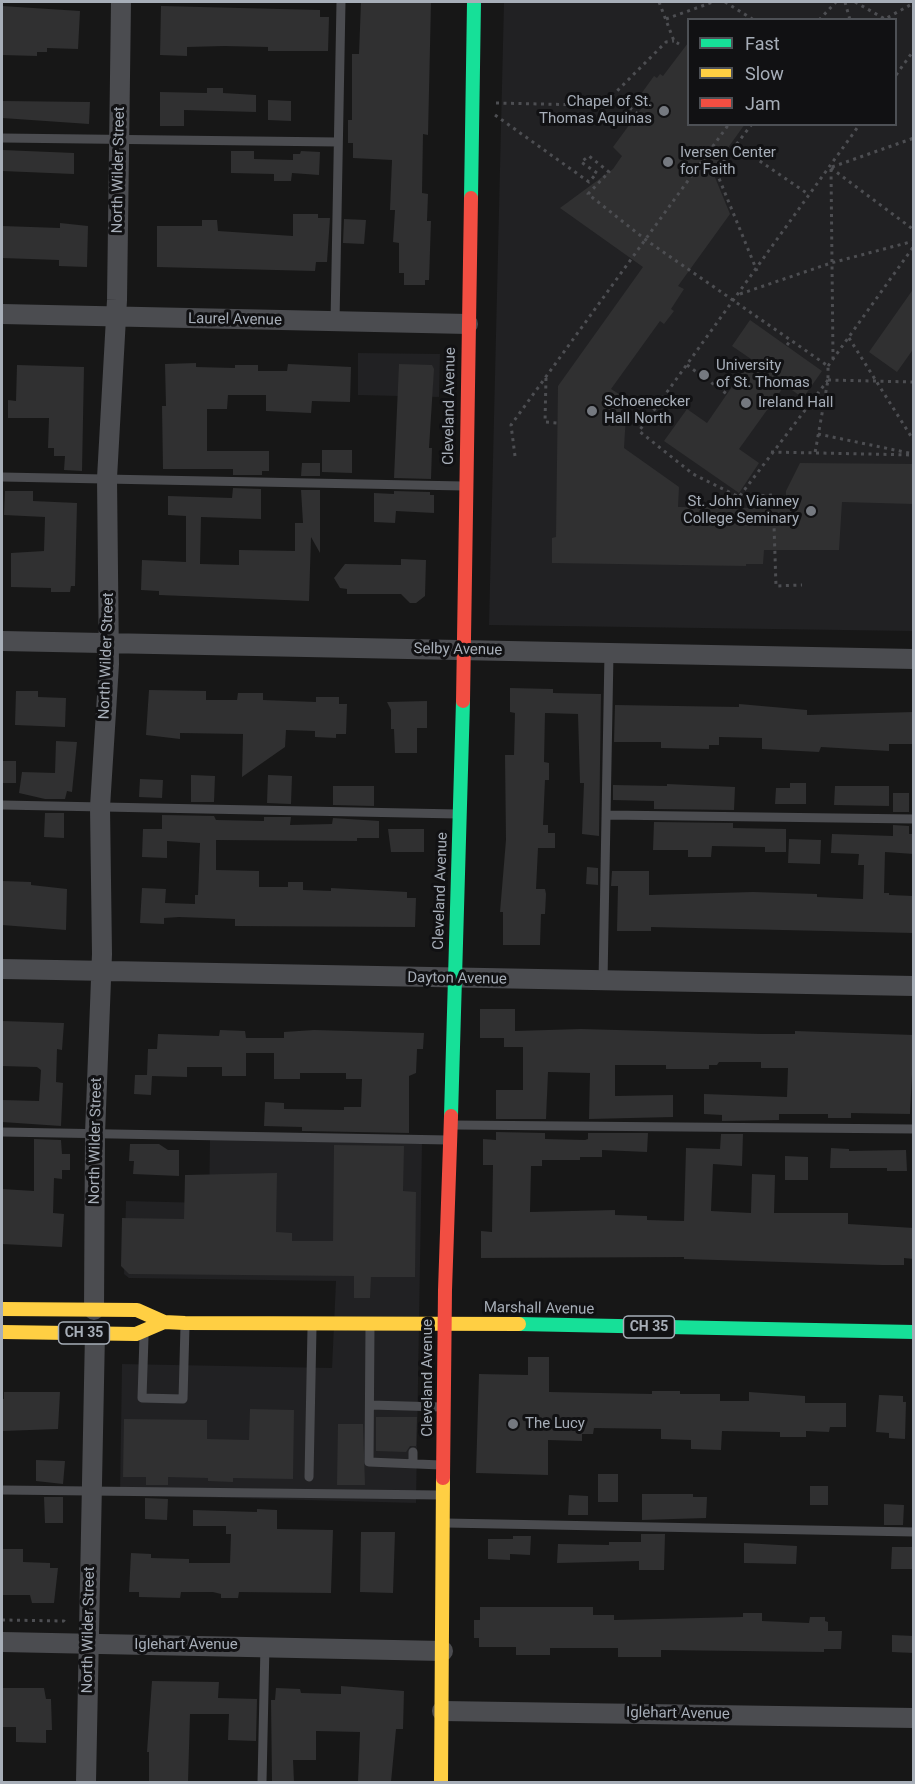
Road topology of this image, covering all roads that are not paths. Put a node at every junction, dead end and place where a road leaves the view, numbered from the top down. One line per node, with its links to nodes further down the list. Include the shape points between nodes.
1 (121, 2): 5 (street, North Wilder Street)
2 (341, 2): 6 (lane)
3 (474, 2): 10 (street, Cleveland Avenue)
4 (2, 138): 5 (lane)
5 (120, 139): 6 (lane); 8 (street, North Wilder Street)
6 (338, 142): 9 (lane)
7 (2, 314): 8 (street, Laurel Avenue)
8 (116, 317): 9 (street, Laurel Avenue); 12 (street, North Wilder Street)
9 (335, 322): 10 (street, Laurel Avenue)
10 (468, 324): 13 (street, Cleveland Avenue)
11 (2, 477): 12 (lane)
12 (107, 478): 13 (lane); 15 (street, North Wilder Street)
13 (465, 486): 16 (street, Cleveland Avenue)
14 (2, 641): 15 (street, Selby Avenue)
15 (110, 644): 16 (street, Selby Avenue); 20 (street, North Wilder Street)
16 (464, 650): 17 (street, Selby Avenue); 21 (street, Cleveland Avenue)
17 (609, 653): 18 (street, Selby Avenue); 22 (lane)
18 (914, 659)
19 (2, 805): 20 (lane)
20 (100, 807): 21 (lane); 25 (street, North Wilder Street)
21 (461, 814): 26 (street, Cleveland Avenue)
22 (608, 815): 23 (lane); 27 (lane)
23 (914, 819)
24 (2, 969): 25 (street, Dayton Avenue)
25 (101, 971): 26 (street, Dayton Avenue); 32 (street, North Wilder Street)
26 (454, 979): 27 (street, Dayton Avenue); 29 (street, Cleveland Avenue)
27 (603, 981): 28 (street, Dayton Avenue)
28 (914, 986)
29 (451, 1125): 30 (lane); 33 (street, Cleveland Avenue)
30 (914, 1129)
31 (2, 1132): 32 (lane)
32 (95, 1134): 33 (lane); 35 (street, North Wilder Street)
33 (451, 1140): 40 (street, Cleveland Avenue)
34 (2, 1309): 35 (street, Marshall Avenue / CH 35)
35 (94, 1310): 36 (street, Marshall Avenue / CH 35, via 137,1310)
36 (164, 1322): 37 (street, Marshall Avenue / CH 35); 42 (street, CH 35)
37 (185, 1323): 38 (street, Marshall Avenue / CH 35); 42 (lane, via 183,1399 142,1398)
38 (312, 1323): 39 (street, Marshall Avenue / CH 35); 56 (lane)
39 (370, 1323): 40 (street, Marshall Avenue / CH 35); 45 (lane)
40 (444, 1323): 43 (street, Marshall Avenue / CH 35); 48 (street, Cleveland Avenue)
41 (2, 1332): 44 (street, CH 35)
42 (145, 1332): 44 (street, CH 35)
43 (914, 1332)
44 (94, 1333): 58 (street, North Wilder Street)
45 (370, 1405): 46 (lane); 53 (lane, via 369,1462)
46 (395, 1406): 47 (lane); 49 (lane)
47 (413, 1406): 48 (lane); 50 (lane)
48 (444, 1407): 55 (street, Cleveland Avenue)
49 (395, 1417)
50 (413, 1417)
51 (395, 1452): 53 (lane)
52 (413, 1452): 54 (lane)
53 (395, 1463): 54 (lane)
54 (413, 1464): 55 (lane)
55 (444, 1465): 59 (street, Cleveland Avenue)
56 (309, 1477)
57 (2, 1490): 58 (lane)
58 (91, 1491): 59 (lane); 63 (street, North Wilder Street)
59 (444, 1495): 60 (street, Cleveland Avenue)
60 (444, 1523): 61 (lane); 65 (street, Cleveland Avenue)
61 (914, 1532)
62 (2, 1642): 63 (street, Iglehart Avenue)
63 (88, 1644): 64 (street, Iglehart Avenue); 68 (street, North Wilder Street)
64 (265, 1645): 65 (street, Iglehart Avenue); 69 (lane)
65 (442, 1651): 66 (street, Cleveland Avenue)
66 (442, 1711): 67 (street, Iglehart Avenue); 70 (street, Cleveland Avenue)
67 (914, 1718)
68 (86, 1782)
69 (262, 1782)
70 (441, 1782)

